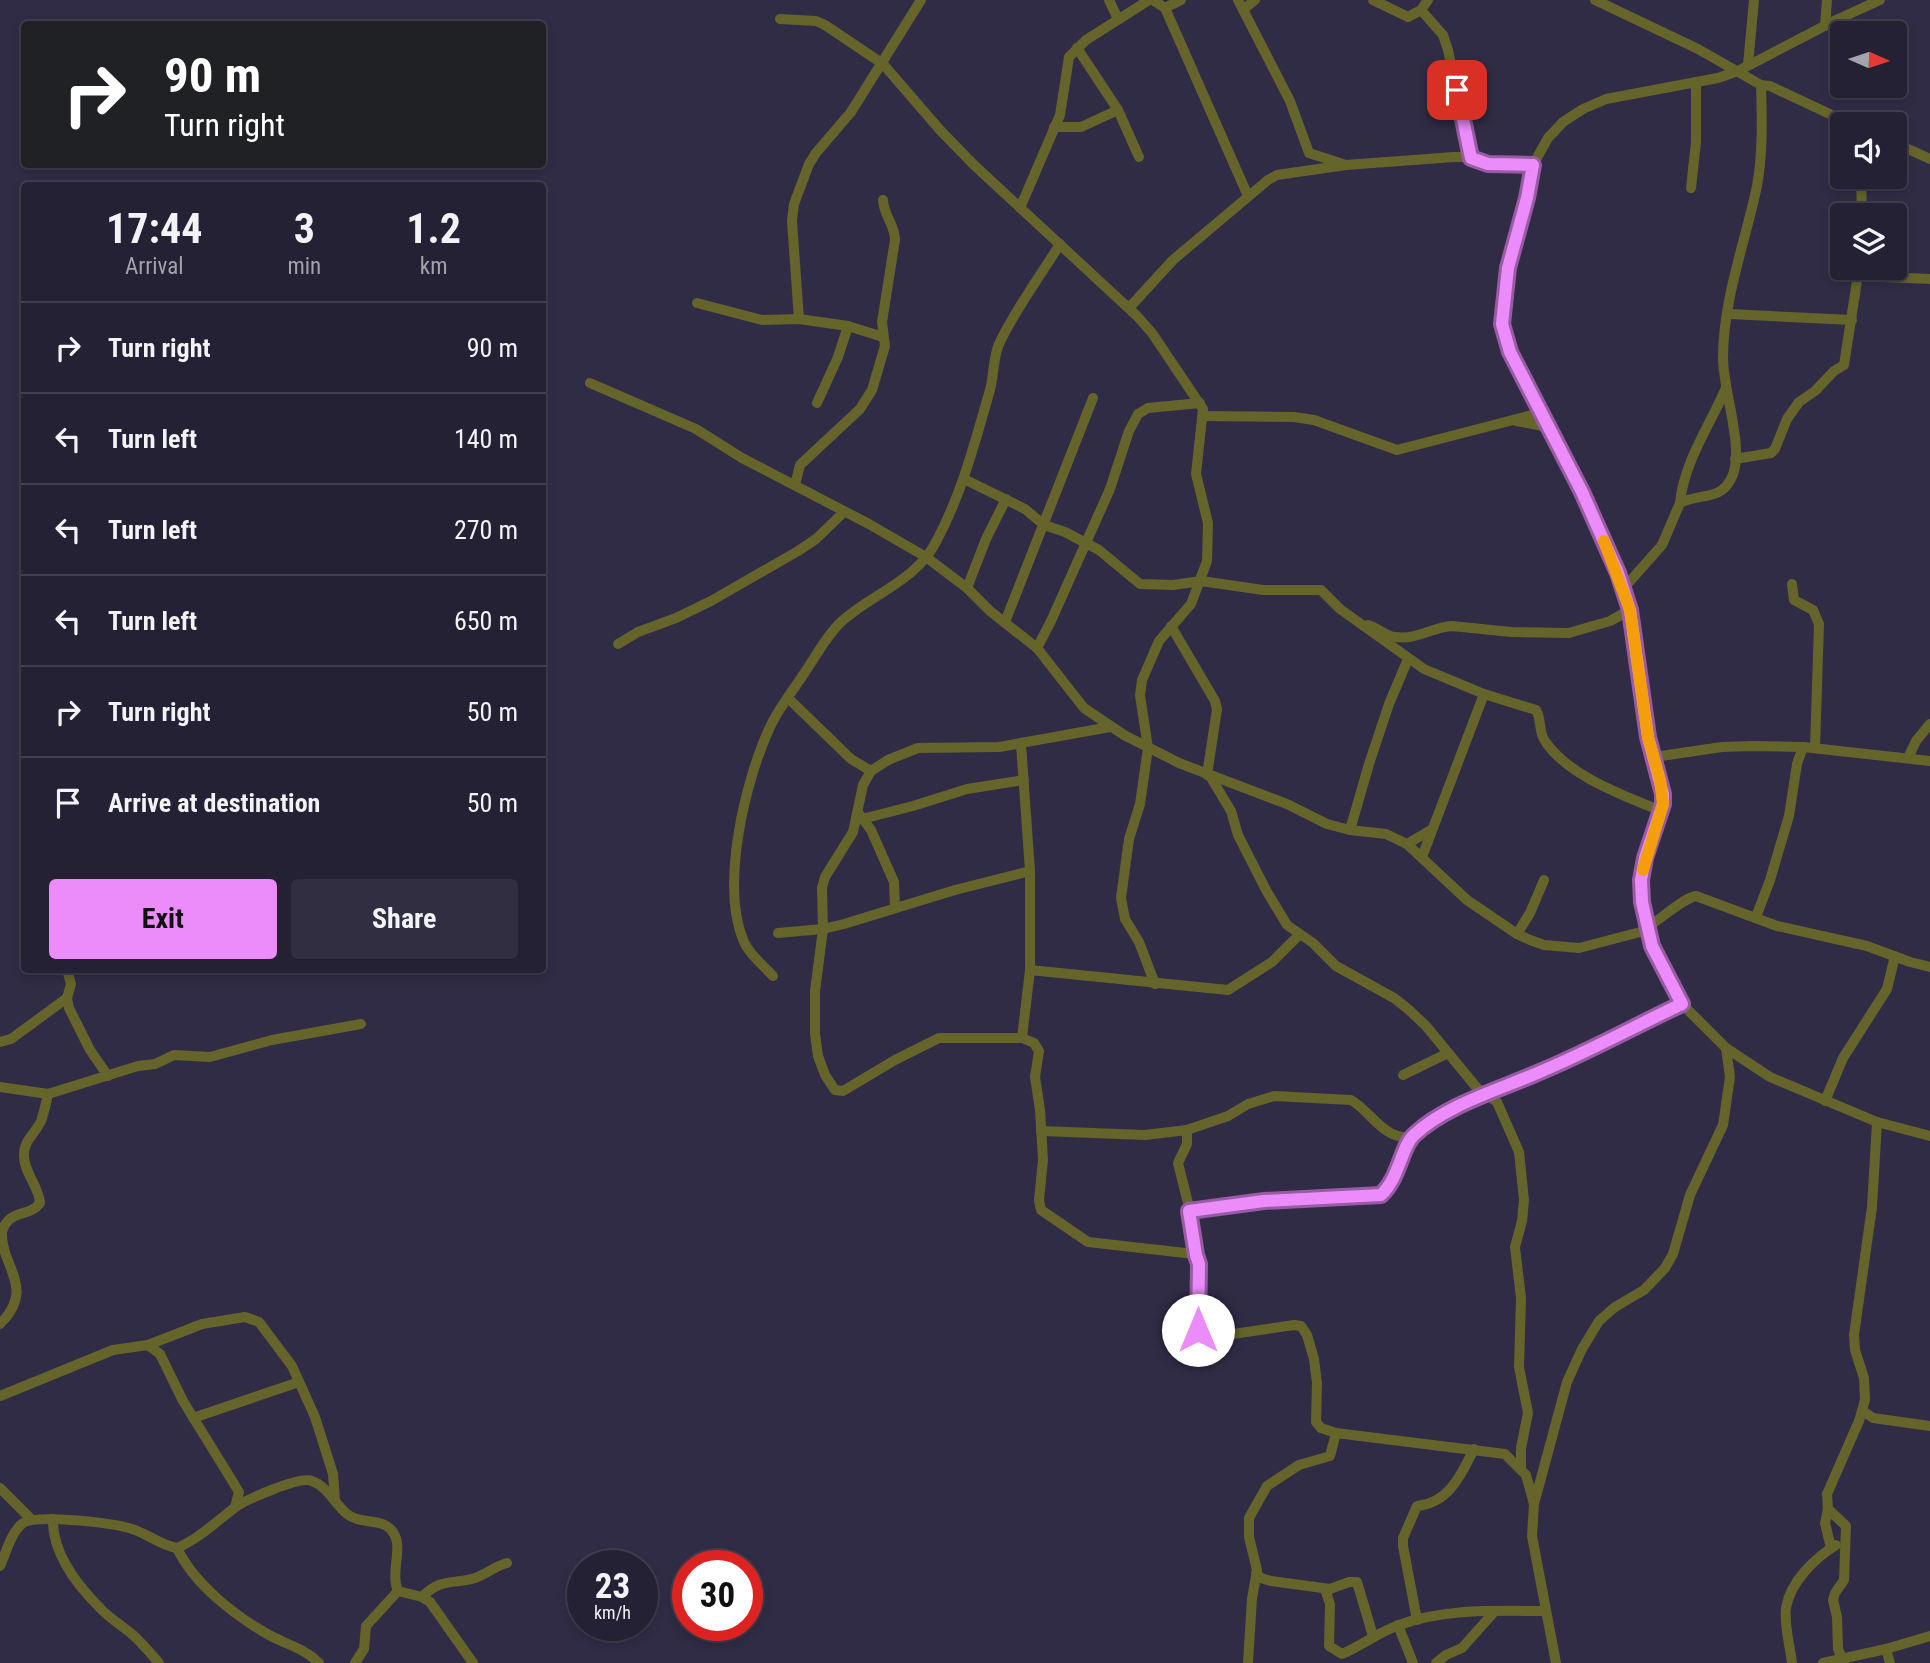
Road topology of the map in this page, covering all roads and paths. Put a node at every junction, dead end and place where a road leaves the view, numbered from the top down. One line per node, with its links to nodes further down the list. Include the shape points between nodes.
1 (921, 0): 19 (street)
2 (1109, 0): 16 (street)
3 (1151, 0): 13 (street); 16 (street)
4 (1181, 0): 13 (street)
5 (1255, 0): 12 (street)
6 (1373, 0): 14 (street, via 1403,16)
7 (1428, 0): 14 (street)
8 (1595, 0): 21 (street)
9 (1754, 0): 20 (street)
10 (1827, 0): 17 (street)
11 (1881, 0): 17 (street)
12 (1241, 5): 31 (street, via 1290,101 1309,153)
13 (1165, 8): 34 (street)
14 (1421, 10): 29 (street, via 1443,35)
15 (780, 19): 19 (street, via 816,21)
16 (1118, 19): 18 (street)
17 (1825, 26): 20 (street)
18 (1077, 48): 24 (street); 26 (street, via 1067,62)
19 (883, 64): 36 (street, via 940,130); 44 (street, via 816,153 794,204)
20 (1748, 65): 21 (street)
21 (1738, 71): 22 (street); 23 (street)
22 (1696, 82): 32 (street, via 1606,99 1583,109 1548,138); 33 (street)
23 (1760, 85): 25 (street); 43 (street, via 1757,184)
24 (1118, 110): 26 (street, via 1081,127); 28 (street)
25 (1830, 114)
26 (1054, 127): 36 (street)
27 (1907, 148): 30 (street)
28 (1139, 157)
29 (1471, 158): 31 (street); 32 (street, via 1488,164)
30 (1930, 159)
31 (1346, 165): 34 (street, via 1277,175)
32 (1533, 165): 53 (street, via 1508,268 1502,324 1510,352)
33 (1691, 188)
34 (1248, 196): 42 (street, via 1173,260)
35 (883, 200): 47 (street, via 895,240)
36 (1020, 208): 37 (street)
37 (1060, 244): 42 (street); 58 (street, via 1000,342)
38 (1907, 277): 39 (street)
39 (1930, 279)
40 (1857, 280): 45 (street)
41 (697, 303): 44 (street, via 762,320)
42 (1129, 308): 52 (street)
43 (1729, 314): 45 (street); 49 (street, via 1723,339)
44 (799, 319): 46 (street)
45 (1852, 320): 57 (street, via 1844,365 1799,402 1775,449)
46 (848, 326): 47 (street); 51 (street)
47 (883, 337): 59 (street, via 867,400 806,458)
48 (590, 383): 59 (street, via 696,429)
49 (1725, 389): 57 (street); 61 (street, via 1690,460)
50 (1093, 398): 63 (street)
51 (817, 403)
52 (1200, 403): 54 (street); 64 (street, via 1148,408 1138,414)
53 (1540, 413): 55 (street); 56 (street)
54 (1204, 416): 55 (street, via 1314,420 1397,450); 66 (street, via 1196,474 1209,536)
55 (1512, 421): 56 (street)
56 (1548, 427): 69 (street, via 1582,492)
57 (1735, 459): 61 (street, via 1732,478 1718,494)
58 (964, 479): 60 (street); 65 (street)
59 (795, 485): 62 (street)
60 (1006, 499): 63 (street); 68 (street)
61 (1680, 503): 69 (street, via 1662,545)
62 (844, 512): 65 (street); 74 (street, via 798,551 711,601)
63 (1044, 525): 64 (street); 71 (street)
64 (1085, 543): 66 (street, via 1111,558 1140,584); 75 (street)
65 (926, 557): 68 (street); 78 (street, via 900,583 841,623)
66 (1201, 581): 72 (street, via 1263,590 1321,590); 73 (street, via 1191,604)
67 (1792, 584): 84 (street, via 1794,600 1813,610 1819,624)
68 (967, 588): 71 (street)
69 (1623, 589): 70 (street)
70 (1630, 610): 72 (street, via 1610,621 1559,634 1452,626 1422,636 1393,637); 85 (street)
71 (1005, 622): 75 (street)
72 (1361, 623): 76 (street)
73 (1171, 626): 83 (street, via 1159,640 1141,688); 89 (street, via 1215,701 1217,719)
74 (618, 644)
75 (1037, 648): 80 (street, via 1084,708)
76 (1408, 659): 77 (street); 93 (street, via 1368,764)
77 (1484, 694): 91 (street, via 1536,710 1540,732 1558,756 1594,781); 94 (street)
78 (789, 699): 88 (street, via 851,759); 110 (street, via 771,725 749,780 735,877 738,920 746,946)
79 (1930, 724): 86 (street)
80 (1110, 727): 81 (street); 83 (street)
81 (1021, 744): 88 (street, via 918,748); 90 (street)
82 (1802, 747): 84 (street); 85 (street, via 1722,747); 100 (street, via 1789,816)
83 (1148, 748): 89 (street); 111 (street, via 1121,904)
84 (1815, 748): 86 (street)
85 (1654, 757): 91 (street, via 1663,794)
86 (1908, 758): 87 (street)
87 (1930, 761)
88 (871, 771): 92 (street, via 863,785)
89 (1208, 775): 93 (street); 105 (street, via 1231,811 1238,835 1277,911)
90 (1024, 780): 92 (street); 97 (street)
91 (1661, 811): 102 (street, via 1641,880)
92 (860, 815): 99 (street, via 894,882); 101 (street, via 823,883)
93 (1350, 830): 95 (street, via 1386,834)
94 (1431, 830): 95 (street); 96 (street)
95 (1406, 844): 96 (street)
96 (1422, 857): 104 (street, via 1467,900)
97 (1030, 871): 99 (street); 108 (street)
98 (1544, 880): 104 (street)
99 (895, 908): 101 (street)
100 (1756, 917): 102 (street, via 1696,896); 106 (street)
101 (824, 929): 103 (street); 115 (street, via 815,991 815,1034 818,1056 835,1090 847,1089 942,1037)
102 (1648, 929): 104 (street, via 1579,948 1544,945); 113 (street)
103 (778, 933)
104 (1517, 934)
105 (1299, 935): 111 (street, via 1272,962 1228,990); 118 (street, via 1336,966 1408,1009)
106 (1895, 956): 107 (street); 124 (street, via 1887,989 1843,1058)
107 (1930, 967)
108 (1030, 970): 111 (street); 115 (street)
109 (68, 973): 112 (street, via 71,984)
110 (774, 976)
111 (1155, 984)
112 (67, 998): 116 (street, via 12,1039); 120 (street, via 90,1050)
113 (1682, 1004): 117 (street); 122 (street, via 1559,1064)
114 (361, 1024): 120 (street, via 210,1057 174,1055)
115 (1022, 1038): 127 (street, via 1038,1047 1035,1077)
116 (0, 1042)
117 (1726, 1048): 124 (street, via 1770,1077); 146 (street, via 1730,1077 1723,1125 1690,1195 1673,1254 1644,1290 1599,1321 1582,1349 1567,1382)
118 (1448, 1053): 119 (street); 122 (street)
119 (1404, 1075)
120 (108, 1076): 123 (street)
121 (0, 1087): 123 (street)
122 (1486, 1093): 128 (street); 141 (street, via 1497,1102 1520,1158 1524,1212 1515,1247 1521,1288 1519,1367 1528,1413)
123 (48, 1094): 132 (street, via 41,1121 23,1153 40,1203 13,1216 1,1233 15,1297 13,1308)
124 (1825, 1101): 125 (street)
125 (1877, 1122): 129 (street); 136 (street, via 1854,1335 1864,1378)
126 (1187, 1129): 127 (street, via 1145,1135); 128 (street, via 1274,1096 1350,1100 1385,1129); 130 (street, via 1187,1144 1178,1163)
127 (1041, 1131): 131 (street, via 1039,1205 1054,1220 1088,1242)
128 (1412, 1136): 130 (street, via 1394,1179 1381,1195 1264,1201)
129 (1930, 1136)
130 (1189, 1211): 131 (street)
131 (1196, 1255): 139 (street, via 1200,1333 1209,1339 1301,1326 1314,1359 1316,1423)
132 (0, 1324)
133 (148, 1345): 134 (street, via 202,1324 245,1317 259,1322); 135 (street, via 113,1350); 137 (street, via 160,1354)
134 (299, 1382): 137 (street); 145 (street, via 326,1448)
135 (0, 1396)
136 (1863, 1411): 138 (street, via 1873,1418); 148 (street, via 1828,1489)
137 (192, 1418): 143 (street)
138 (1930, 1426)
139 (1336, 1433): 140 (street); 156 (street, via 1330,1456 1289,1470 1263,1491 1248,1522)
140 (1474, 1448): 141 (street, via 1505,1454); 162 (street, via 1453,1487 1429,1505 1417,1506 1403,1538)
141 (1521, 1468): 146 (street)
142 (0, 1488): 149 (street)
143 (239, 1492): 144 (street); 147 (street)
144 (256, 1499): 145 (street, via 304,1479); 147 (street)
145 (335, 1500): 158 (street, via 355,1519 384,1524 394,1533)
146 (1534, 1504): 161 (street, via 1532,1536)
147 (235, 1507): 152 (street)
148 (1828, 1509): 151 (street, via 1846,1524); 153 (street, via 1825,1523)
149 (31, 1519): 150 (street); 155 (street, via 17,1529)
150 (53, 1519): 152 (street, via 121,1526); 169 (street, via 60,1555 74,1576 100,1609)
151 (1845, 1539): 153 (street); 167 (street, via 1844,1580 1833,1600)
152 (177, 1548): 168 (street, via 190,1572 227,1605)
153 (1831, 1548): 176 (street, via 1800,1578 1787,1605)
154 (507, 1563): 159 (street, via 477,1577 441,1583)
155 (0, 1566)
156 (1256, 1573): 157 (street, via 1272,1581); 172 (street)
157 (1325, 1588): 164 (street, via 1357,1582); 164 (street, via 1330,1599 1330,1648 1344,1654)
158 (398, 1591): 159 (street); 170 (street, via 366,1626 364,1649)
159 (422, 1597): 171 (street, via 441,1615)
160 (1495, 1611): 161 (street); 162 (street); 174 (street, via 1462,1648)
161 (1545, 1611): 175 (street)
162 (1417, 1620): 163 (street)
163 (1398, 1625): 164 (street); 173 (street)
164 (1373, 1636)
165 (1930, 1636): 166 (street)
166 (1886, 1649): 167 (street); 178 (street)
167 (1843, 1661): 177 (street)
168 (315, 1662)
169 (159, 1663)
170 (355, 1663)
171 (473, 1663)
172 (1248, 1663)
173 (1413, 1663)
174 (1436, 1663)
175 (1556, 1663)
176 (1792, 1663)
177 (1823, 1663)
178 (1889, 1663)

